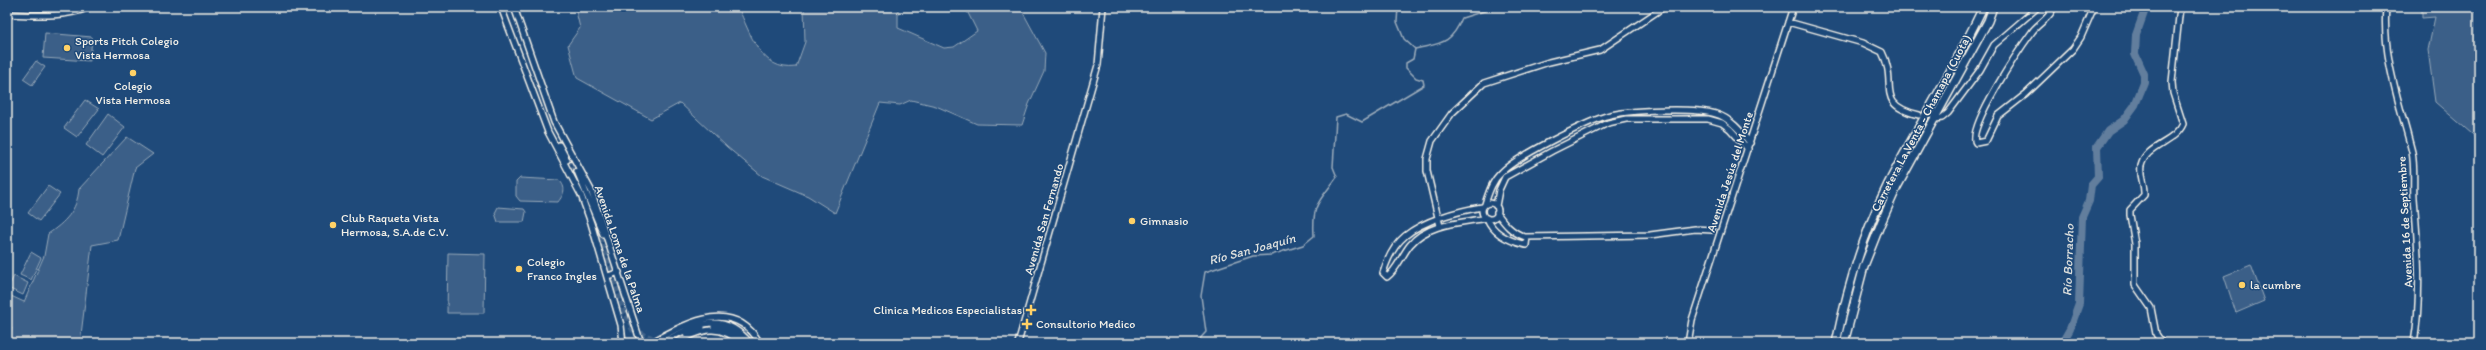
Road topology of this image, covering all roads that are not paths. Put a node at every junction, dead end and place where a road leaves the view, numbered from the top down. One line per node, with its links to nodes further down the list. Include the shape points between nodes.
1 (90, 7): 14 (main road, via 55,16)
2 (501, 7): 16 (main road, Avenida Loma de la Palma)
3 (514, 7): 22 (main road, Avenida Loma de la Palma, via 554,122)
4 (1103, 7): 43 (main road, Avenida San Fernando, via 1098,65)
5 (1664, 7): 27 (main road, via 1600,50 1549,62 1484,83 1452,113 1432,141 1427,159 1427,171)
6 (1793, 7): 15 (main road, Avenida Jesús del Monte)
7 (1982, 7): 45 (highway, Carretera La Venta - Chamapa (Cuota), via 1872,220 1844,304)
8 (1993, 7): 46 (highway, Carretera La Venta - Chamapa (Cuota), via 1988,21 1880,223 1864,266)
9 (2038, 7): 18 (main road, via 1994,45 1980,70 1948,113)
10 (2053, 7): 11 (main road, via 2052,13 2031,33 1996,88 1974,133 1976,143 1986,141 1998,116 2026,94 2072,49 2081,37)
11 (2094, 7)
12 (2180, 7): 47 (main road, via 2172,82 2183,124 2174,135 2145,158 2141,173 2144,195 2130,210 2135,244 2136,285 2152,308 2156,334)
13 (2386, 7): 48 (main road, Avenida 16 de Septiembre, via 2385,40 2413,159 2418,259 2418,315)
14 (7, 14)
15 (1788, 22): 17 (main road, via 1863,42 1882,52 1889,72 1891,98 1895,106 1902,111); 19 (main road, Avenida Jesús del Monte)
16 (533, 94): 21 (main road); 33 (main road, Avenida Loma de la Palma, via 548,132 581,195)
17 (1919, 115)
18 (1936, 119)
19 (1750, 143): 20 (main road, Avenida Jesús del Monte); 23 (main road, via 1725,118 1709,112 1646,111 1606,116 1515,160 1501,172 1491,186)
20 (1748, 149): 24 (main road, via 1730,129 1708,119 1626,119 1608,123 1552,150 1505,177); 44 (main road, Avenida Jesús del Monte, via 1692,320)
21 (567, 160)
22 (574, 160): 30 (main road); 32 (main road, Avenida Loma de la Palma, via 591,190)
23 (1484, 205): 24 (main road, via 1490,203); 26 (main road, via 1482,212); 27 (main road)
24 (1496, 206): 25 (main road)
25 (1497, 213): 26 (main road, via 1492,218); 31 (main road, via 1506,226 1516,234)
26 (1487, 218): 28 (main road); 31 (main road, via 1491,228 1505,238 1526,245)
27 (1438, 220): 28 (main road); 28 (main road, via 1404,236 1388,259 1383,273 1387,277 1394,272 1397,262 1420,234)
28 (1440, 226)
29 (1712, 230): 31 (main road, via 1695,228 1650,234)
30 (603, 234)
31 (1527, 236)
32 (619, 272): 33 (main road); 38 (main road, Avenida Loma de la Palma)
33 (608, 276): 37 (main road, Avenida Loma de la Palma)
34 (663, 339): 35 (main road); 41 (main road, via 694,326 714,322 728,324); 42 (main road, via 688,323 705,318 724,318 740,323 754,334)
35 (652, 341)
36 (673, 341): 39 (main road, via 705,330 718,329 728,332); 40 (main road, via 697,328 716,326 734,332)
37 (623, 343)
38 (641, 343)
39 (741, 343)
40 (745, 343)
41 (750, 343)
42 (760, 343)
43 (1018, 343)
44 (1688, 343)
45 (1836, 343)
46 (1844, 343)
47 (2162, 343)
48 (2414, 343)

